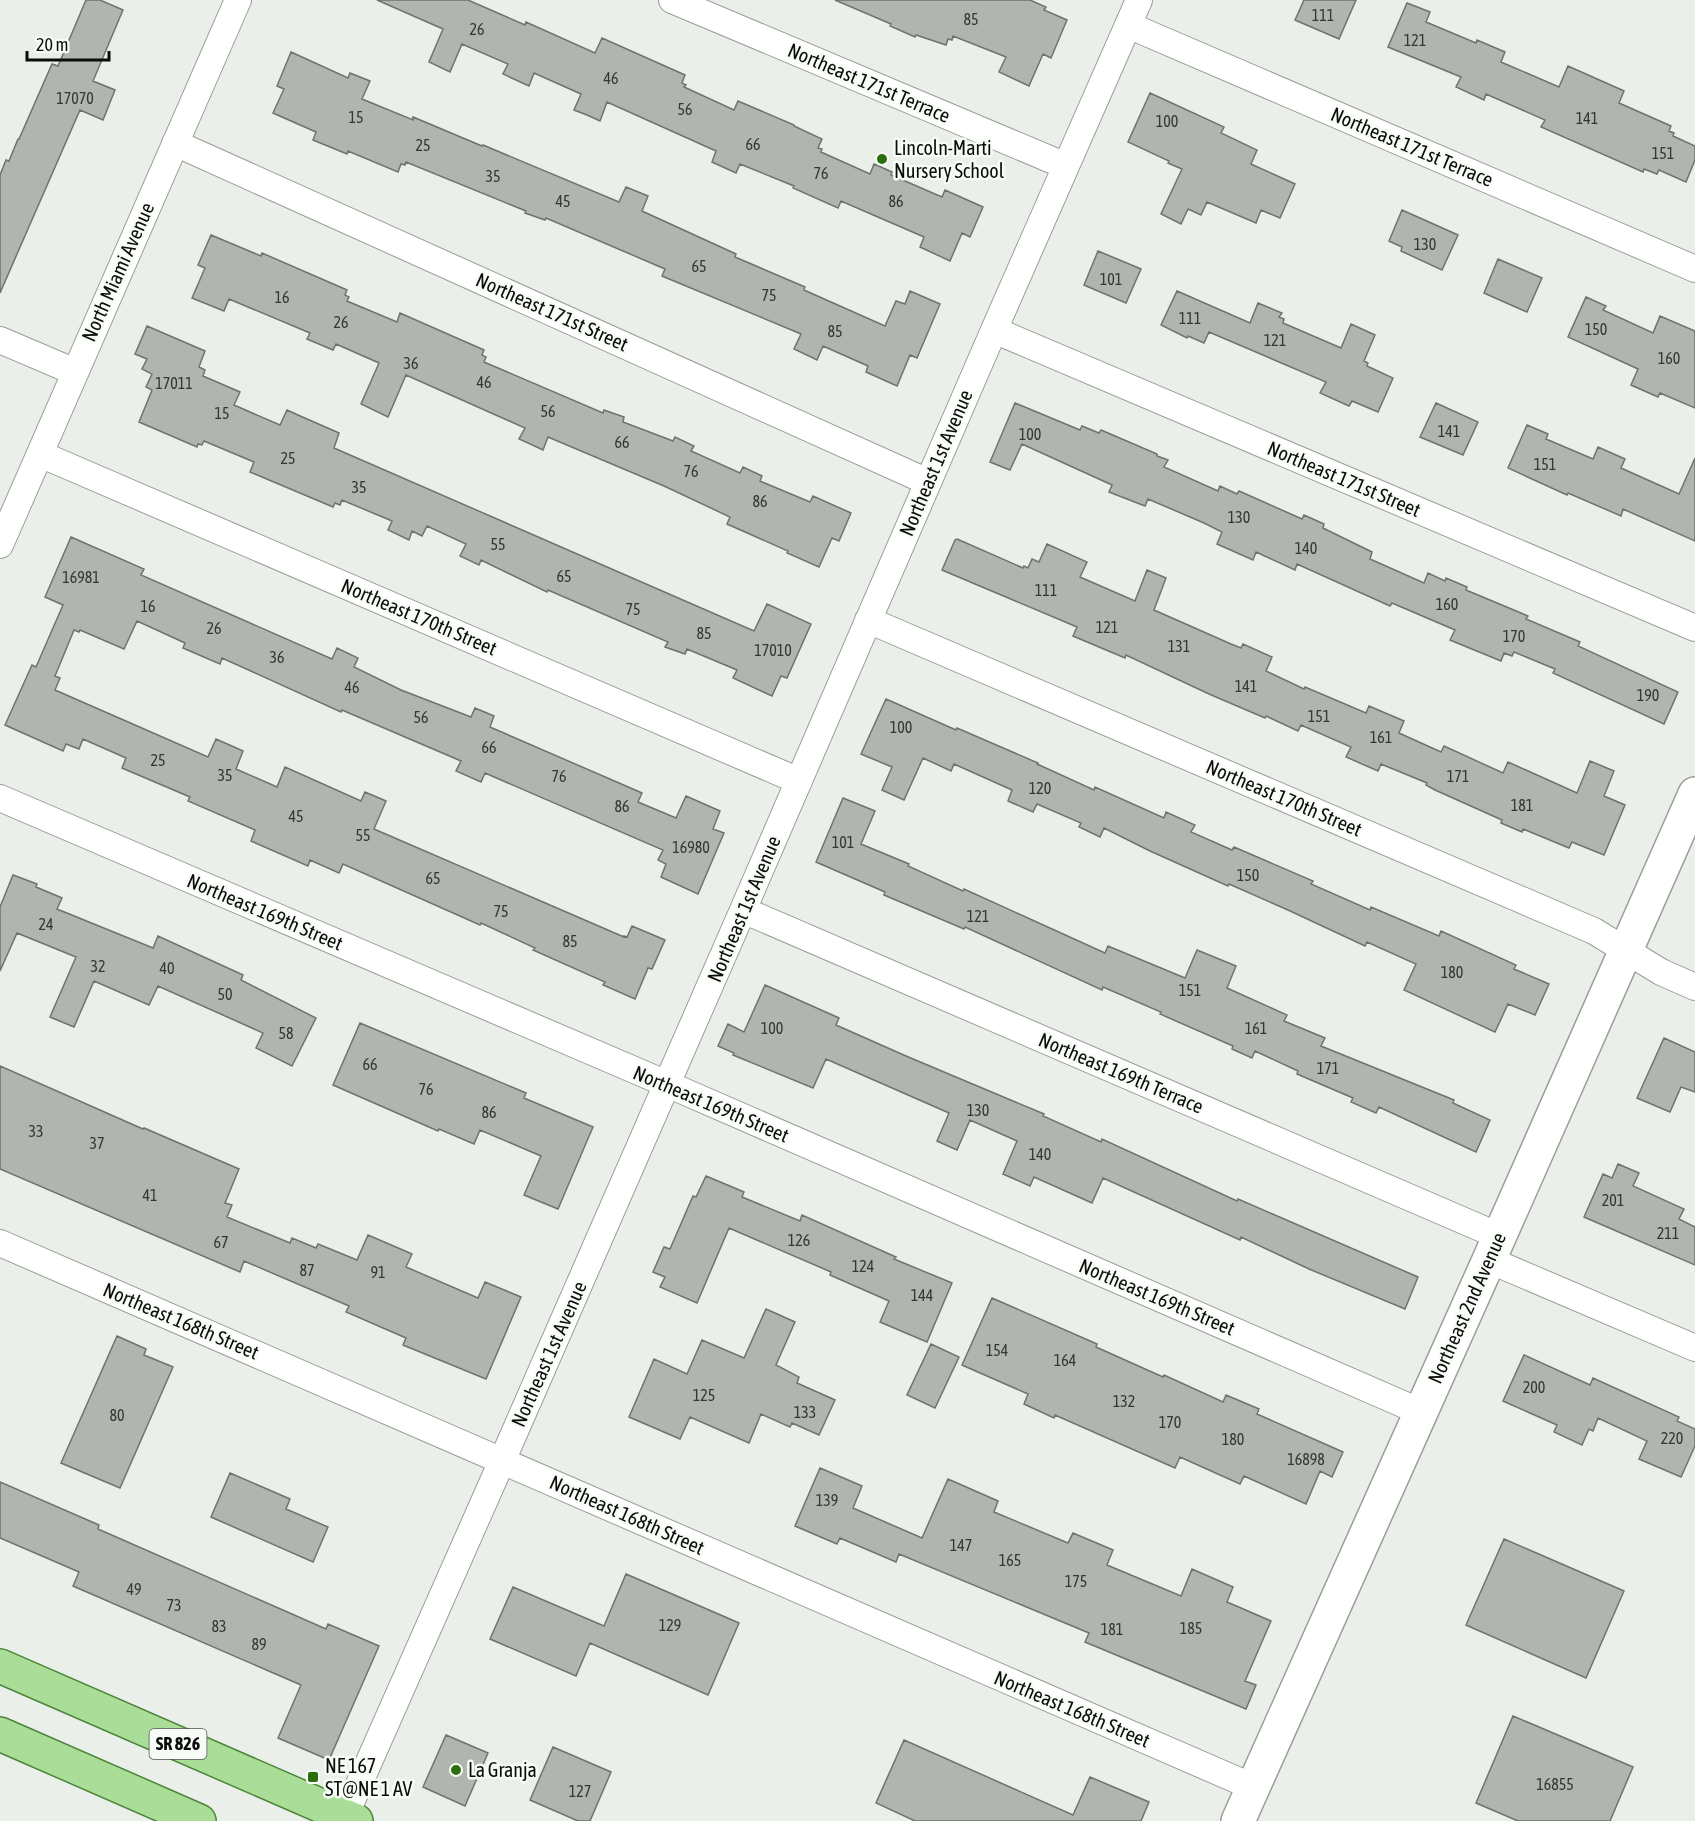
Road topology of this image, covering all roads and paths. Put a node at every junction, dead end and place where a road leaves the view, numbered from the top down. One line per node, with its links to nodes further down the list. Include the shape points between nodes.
1 (236, 0): 5 (street, North Miami Avenue)
2 (672, 0): 6 (street, Northeast 171st Terrace)
3 (1139, 0): 4 (street, Northeast 1st Avenue)
4 (1128, 25): 6 (street, Northeast 1st Avenue); 7 (street, Northeast 171st Terrace)
5 (175, 143): 10 (street, North Miami Avenue); 12 (street, Northeast 171st Street)
6 (1066, 165): 8 (street, Northeast 1st Avenue)
7 (1695, 269)
8 (994, 330): 12 (street, Northeast 1st Avenue); 15 (street, Northeast 171st Street)
9 (0, 340): 10 (street)
10 (75, 372): 11 (street, North Miami Avenue)
11 (40, 454): 13 (street, North Miami Avenue); 16 (street, Northeast 170th Street)
12 (928, 482): 14 (street, Northeast 1st Avenue)
13 (0, 544)
14 (868, 620): 16 (street, Northeast 1st Avenue); 20 (street, Northeast 170th Street, via 1583,926)
15 (1695, 628)
16 (799, 781): 19 (street, Northeast 1st Avenue)
17 (1695, 794): 20 (street, Northeast 2nd Avenue)
18 (0, 798): 22 (street, Northeast 169th Street)
19 (743, 910): 22 (street, Northeast 1st Avenue); 24 (street, Northeast 169th Terrace)
20 (1626, 951): 21 (street, Northeast 170th Street); 24 (street, Northeast 2nd Avenue)
21 (1695, 987)
22 (667, 1084): 26 (street, Northeast 169th Street); 27 (street, Northeast 1st Avenue)
23 (0, 1243): 27 (street, Northeast 168th Street)
24 (1494, 1248): 25 (street); 26 (street, Northeast 2nd Avenue)
25 (1695, 1348)
26 (1421, 1412): 30 (street, Northeast 2nd Avenue)
27 (502, 1461): 30 (street, Northeast 168th Street); 31 (street, Northeast 1st Avenue)
28 (0, 1666): 31 (main road, SR 826)
29 (0, 1734): 32 (main road)
30 (1253, 1788): 33 (street, Northeast 2nd Avenue)
31 (347, 1819)
32 (199, 1821)
33 (1238, 1821)

